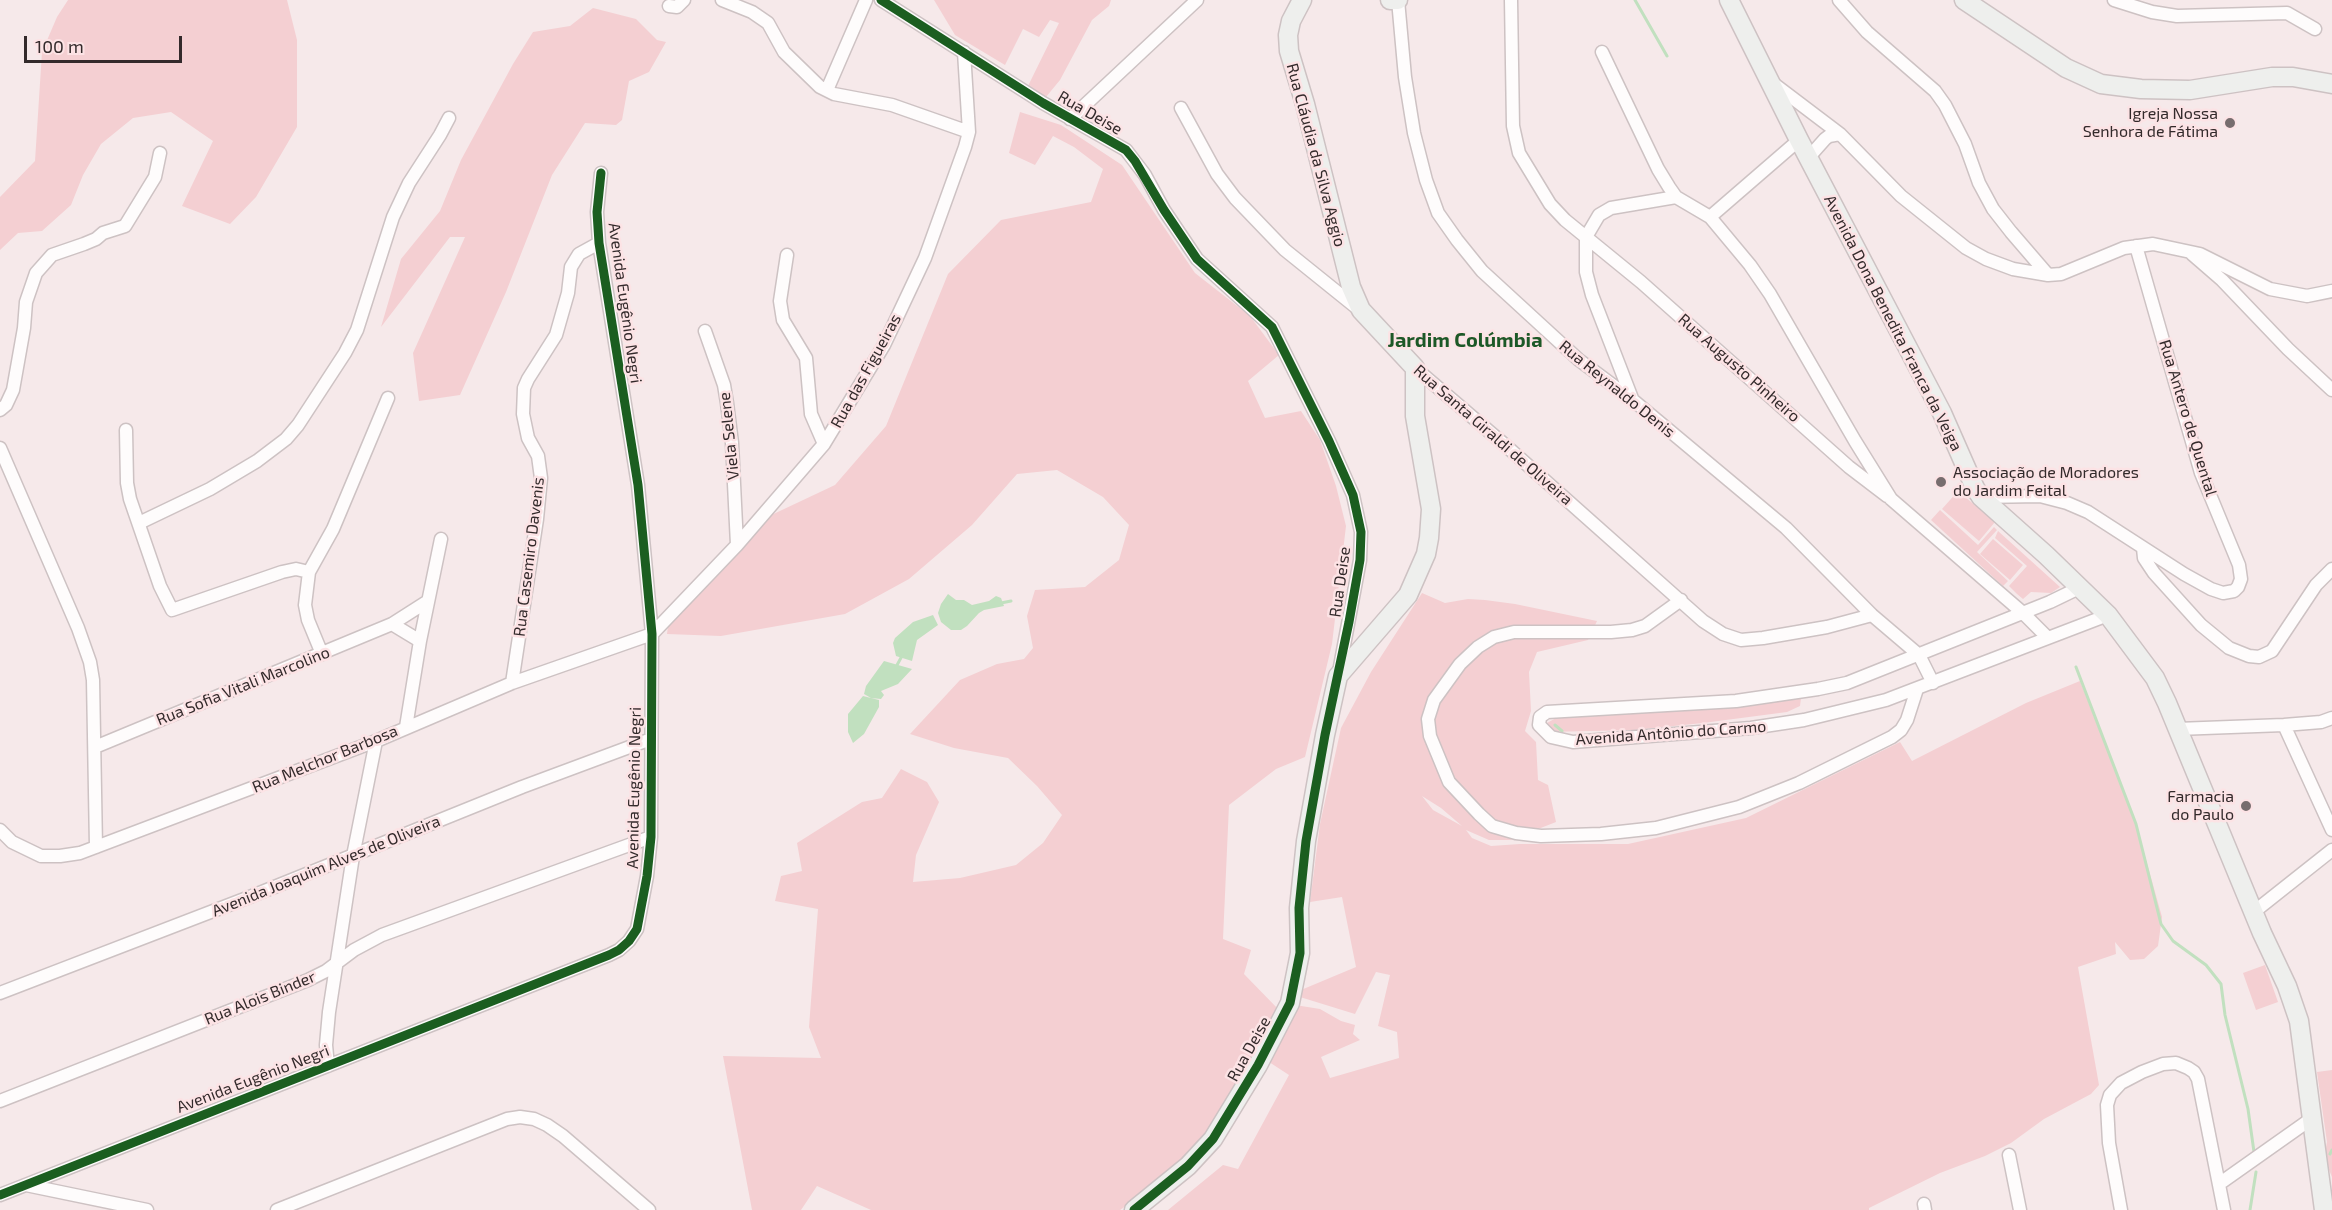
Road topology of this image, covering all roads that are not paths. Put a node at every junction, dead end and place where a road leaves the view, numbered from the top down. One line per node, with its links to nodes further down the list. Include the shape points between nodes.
1 (684, 0): 14 (street, via 677,7)
2 (722, 0): 20 (street, via 768,23 784,52)
3 (866, 0): 20 (street)
4 (881, 0): 16 (street, Rua Deise)
5 (1197, 0): 23 (street)
6 (1302, 0): 39 (street, Rua Cláudia da Silva Aggio, via 1288,36 1289,51 1348,276)
7 (1390, 0): 8 (street)
8 (1398, 0): 44 (street, Rua Reynaldo Denis, via 1414,133 1438,213 1482,271 1579,360)
9 (1511, 0): 32 (street, Rua Augusto Pinheiro, via 1513,126 1519,153 1550,204)
10 (1729, 0): 18 (street, Avenida Dona Benedita Franca da Veiga)
11 (1839, 0): 37 (street, via 1867,32 1935,91 1965,144 1979,183 1994,209)
12 (1964, 0): 19 (street, via 2066,68 2101,84 2190,90 2272,76)
13 (2114, 0): 15 (street, via 2176,16 2287,13)
14 (669, 6)
15 (2315, 29)
16 (964, 52): 23 (street, Rua Deise); 24 (street, Rua das Figueiras)
17 (1602, 52): 30 (street, via 1658,169)
18 (1768, 79): 25 (street); 26 (street, Avenida Dona Benedita Franca da Veiga)
19 (2332, 84)
20 (827, 90): 24 (street, via 892,105)
21 (1181, 108): 39 (street, Rua Santa Giraldi de Oliveira, via 1217,174 1235,198 1285,250)
22 (449, 118): 53 (street, via 393,217 357,330 298,425 257,461)
23 (1070, 119): 71 (street, Rua Deise, via 1126,150 1197,259 1272,327 1329,441 1353,495 1361,532 1360,560)
24 (969, 132): 48 (street, Rua das Figueiras, via 960,166 913,285 884,345)
25 (1840, 134): 28 (street, via 1829,136); 37 (street, via 1901,196 1966,248 1995,262)
26 (1799, 140): 28 (street, Avenida Dona Benedita Franca da Veiga); 31 (street)
27 (160, 153): 45 (street, via 155,177 125,226 52,255 36,273 26,302 13,390)
28 (1809, 157): 51 (street, Avenida Dona Benedita Franca da Veiga, via 1942,413)
29 (601, 172): 33 (street, Avenida Eugênio Negri)
30 (1676, 197): 31 (street); 32 (street, via 1611,208 1599,215)
31 (1710, 216): 47 (street, via 1770,294)
32 (1586, 237): 44 (street, via 1586,272 1592,295); 50 (street, Rua Augusto Pinheiro)
33 (599, 243): 66 (street, Avenida Eugênio Negri, via 638,485); 72 (street, Rua Casemiro Davenis, via 579,254 571,267 556,335 524,388 523,414 528,438 538,456 541,478)
34 (2136, 246): 35 (street, via 2153,244); 37 (street, via 2061,274); 56 (street, Rua Antero de Quental, via 2201,473 2239,565 2241,579 2234,591 2223,593)
35 (2189, 251): 38 (street, via 2270,289 2307,296); 42 (street)
36 (788, 255): 48 (street, via 780,301 783,320 806,358 811,414)
37 (2048, 275)
38 (2332, 291)
39 (1361, 310): 41 (street, Rua Santa Giraldi de Oliveira)
40 (705, 331): 55 (street, Viela Selene, via 728,403)
41 (1415, 368): 60 (street, Rua Santa Giraldi de Oliveira); 71 (street, via 1415,416 1431,509 1426,554 1408,595)
42 (2332, 390)
43 (388, 398): 58 (street, via 333,529)
44 (1634, 401): 63 (street, Rua Reynaldo Denis, via 1786,528)
45 (0, 410)
46 (126, 430): 53 (street, via 127,483)
47 (1854, 441): 50 (street, via 1847,451); 52 (street)
48 (824, 444): 55 (street, Rua das Figueiras)
49 (0, 448): 81 (street, via 83,641 93,680)
50 (1837, 455): 52 (street, Rua Augusto Pinheiro)
51 (1981, 497): 56 (street, via 2023,495 2055,499 2088,512); 59 (street, Avenida Dona Benedita Franca da Veiga)
52 (1891, 499): 62 (street)
53 (139, 523): 58 (street, via 172,610 282,572)
54 (441, 539): 61 (street)
55 (737, 545): 66 (street, Rua das Figueiras)
56 (2143, 548): 57 (street, via 2144,558 2154,573 2201,625 2229,648 2249,656 2259,657 2272,651 2316,585)
57 (2332, 569)
58 (309, 572): 69 (street, via 305,605)
59 (2080, 587): 62 (street, Avenida Antônio do Carmo); 64 (street, Avenida Dona Benedita Franca da Veiga)
60 (1681, 600): 63 (street, Rua Santa Giraldi de Oliveira, via 1703,621 1742,640 1827,627); 74 (street, via 1645,626 1632,630 1514,632 1494,637 1478,647 1434,700 1428,719 1430,736 1449,782 1492,826 1516,834 1601,834 1656,828 1739,807 1799,783 1892,737 1901,730)
61 (429, 601): 65 (street, Rua Sofia Vitali Marcolino); 68 (street)
62 (2023, 613): 67 (street); 70 (street, Avenida Antônio do Carmo)
63 (1872, 615): 70 (street, Rua Reynaldo Denis)
64 (2108, 615): 67 (street, Avenida Antônio do Carmo); 78 (street, Avenida Dona Benedita Franca da Veiga, via 2155,678)
65 (392, 624): 68 (street); 69 (street, Rua Sofia Vitali Marcolino)
66 (652, 634): 72 (street, Rua Melchor Barbosa); 79 (street, Avenida Eugênio Negri)
67 (2048, 637): 73 (street, Avenida Antônio do Carmo)
68 (420, 641): 77 (street)
69 (322, 654): 81 (street, Rua Sofia Vitali Marcolino)
70 (1919, 655): 73 (street, Rua Reynaldo Denis); 74 (street, Avenida Antônio do Carmo, via 1847,683 1818,689 1736,700 1553,711 1540,717 1539,725 1551,737 1573,742 1751,728 1854,709)
71 (1338, 676): 101 (street, Rua Deise, via 1306,841 1299,908 1300,953 1290,1003 1213,1139 1188,1166)
72 (512, 683): 77 (street, Rua Melchor Barbosa)
73 (1932, 683): 74 (street, Avenida Antônio do Carmo)
74 (1917, 689)
75 (2332, 718): 76 (street)
76 (2284, 725): 78 (street); 83 (street)
77 (406, 726): 80 (street, Rua Melchor Barbosa)
78 (2177, 729): 88 (street, Avenida Dona Benedita Franca da Veiga)
79 (651, 739): 84 (street, Avenida Eugênio Negri); 87 (street, Avenida Joaquim Alves de Oliveira)
80 (376, 741): 85 (street, Rua Melchor Barbosa); 87 (street)
81 (94, 747): 85 (street)
82 (0, 830): 85 (street, Rua Melchor Barbosa, via 12,842 40,856 80,853)
83 (2332, 830)
84 (651, 837): 89 (street, Rua Alois Binder, via 382,935); 91 (street, Avenida Eugênio Negri, via 641,914 633,935 619,950)
85 (96, 847)
86 (2332, 850): 88 (street)
87 (353, 856): 89 (street); 90 (street, Avenida Joaquim Alves de Oliveira)
88 (2254, 911): 93 (street, Avenida Dona Benedita Franca da Veiga, via 2299,1022)
89 (337, 963): 91 (street, via 328,1012); 92 (street, Rua Alois Binder, via 308,980)
90 (0, 993)
91 (328, 1066): 96 (street, Avenida Eugênio Negri)
92 (0, 1101)
93 (2311, 1119): 95 (street); 105 (street, Avenida Dona Benedita Franca da Veiga)
94 (2008, 1155): 102 (street)
95 (2219, 1184): 103 (street, via 2198,1079 2183,1065 2163,1064 2121,1083 2107,1105); 104 (street)
96 (25, 1185): 97 (street, Avenida Eugênio Negri); 98 (street)
97 (0, 1195)
98 (147, 1210)
99 (277, 1210): 100 (street, via 486,1126 520,1117 534,1119 563,1136)
100 (649, 1210)
101 (1134, 1210)
102 (2020, 1210)
103 (2121, 1210)
104 (2224, 1210)
105 (2324, 1210)

